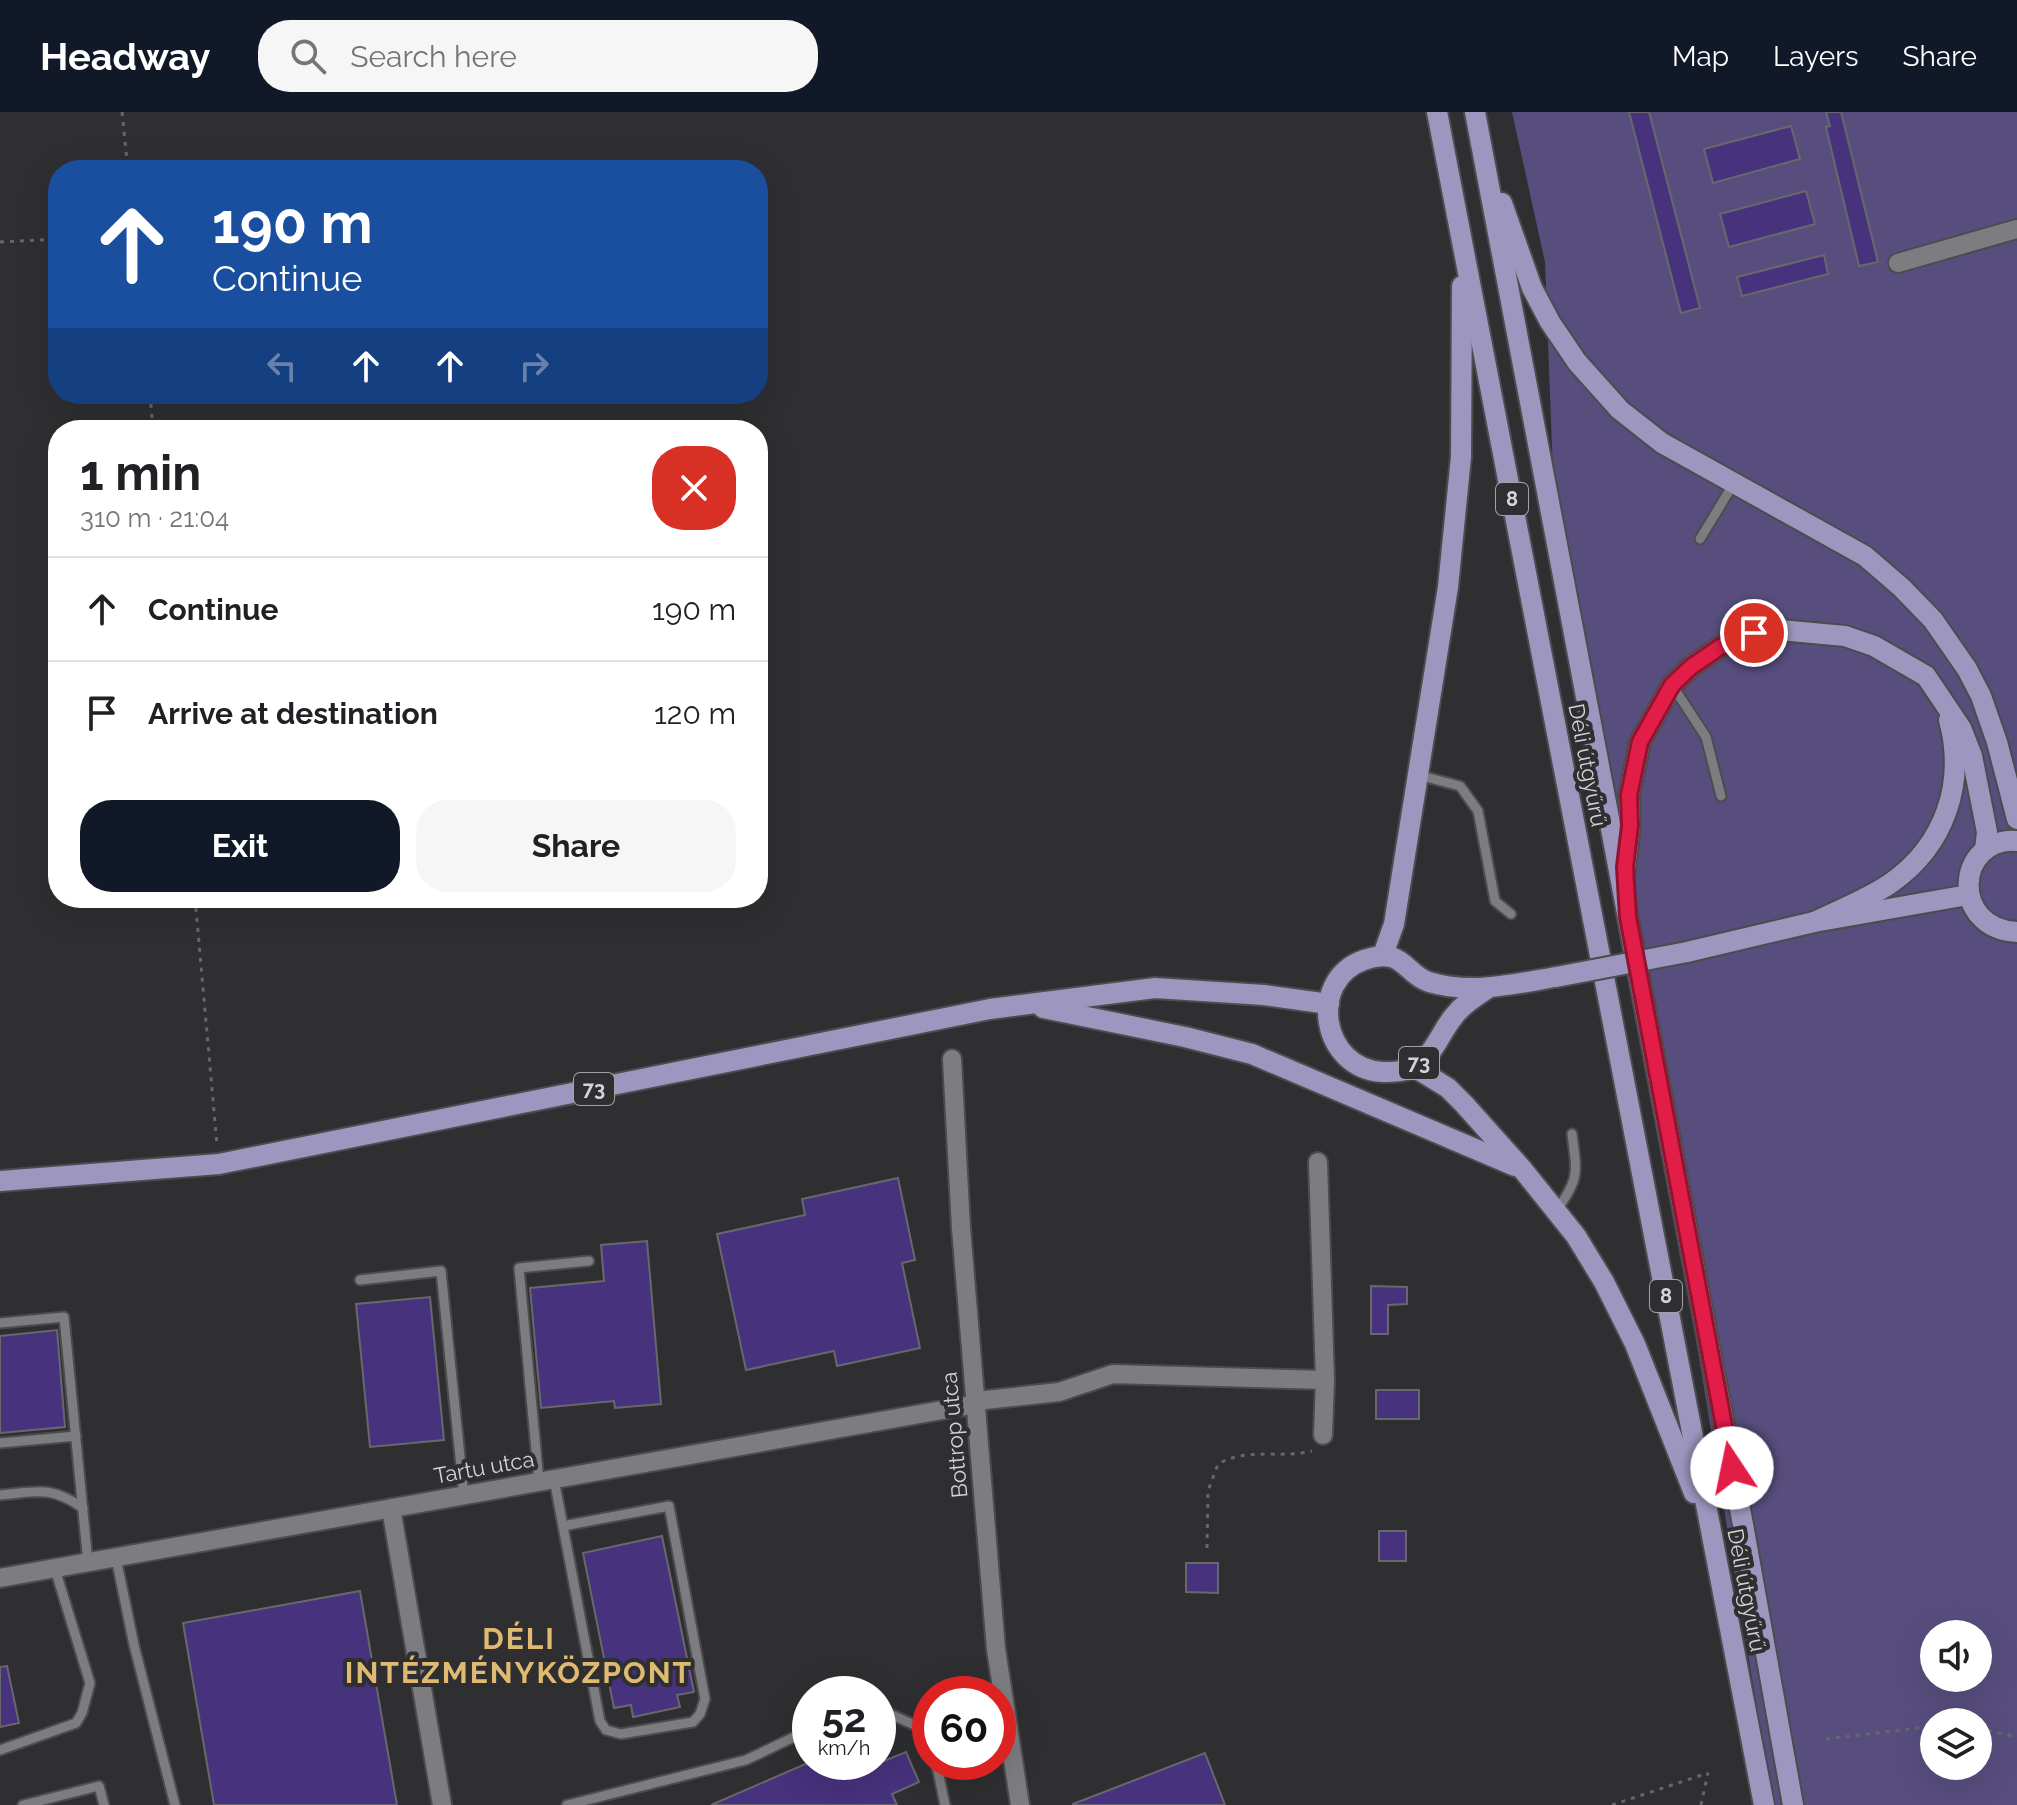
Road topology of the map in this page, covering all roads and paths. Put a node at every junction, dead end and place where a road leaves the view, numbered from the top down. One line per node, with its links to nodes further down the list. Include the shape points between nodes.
1 (122, 112): 5 (path)
2 (1437, 112): 8 (main road, Déli útgyűrű / 8)
3 (1475, 112): 4 (main road, Déli útgyűrű / 8)
4 (1484, 158): 11 (main road, via 1532,288 1577,362 1620,410 1662,443); 23 (main road, Déli útgyűrű / 8)
5 (127, 160)
6 (2017, 229): 10 (street)
7 (48, 240): 9 (path)
8 (1462, 240): 15 (main road, via 1461,457 1448,587); 52 (main road, Déli útgyűrű / 8)
9 (0, 242)
10 (1898, 263)
11 (1734, 483): 12 (lane); 17 (main road, via 1865,556 1933,620 1981,696)
12 (1700, 539)
13 (1672, 685): 14 (main road, via 1720,647 1754,633 1792,630 1845,636 1874,646 1926,676); 16 (lane, via 1706,737); 23 (main road, via 1640,742 1629,795)
14 (1943, 697): 19 (main road, via 1972,756 1986,821); 24 (main road, via 1955,779 1939,831 1921,857 1891,883)
15 (1418, 775): 22 (lane, via 1460,786 1478,811 1495,901); 26 (main road, via 1394,924)
16 (1721, 796)
17 (2017, 819)
18 (2017, 841): 19 (main road)
19 (1985, 850): 20 (main road, via 1970,870)
20 (1968, 895): 24 (main road, 73); 25 (main road, via 1991,927)
21 (196, 908): 34 (path)
22 (1511, 914)
23 (1628, 917): 75 (main road, Déli útgyűrű / 8)
24 (1814, 922): 27 (main road, 73, bridge)
25 (2017, 932)
26 (1383, 955): 27 (main road, 73, via 1426,981); 28 (main road, via 1353,965 1341,976)
27 (1487, 989): 31 (main road, 73, via 1454,1016 1433,1051)
28 (1329, 1004): 29 (main road, 73, via 1155,988); 31 (main road, 73, via 1327,1024 1333,1038 1355,1064 1371,1071)
29 (1032, 1005): 34 (main road, 73, via 990,1009); 35 (main road, via 1252,1054)
30 (952, 1059): 42 (street, Bottrop utca)
31 (1414, 1067): 35 (main road, via 1448,1088)
32 (1572, 1134): 37 (lane, via 1577,1171 1573,1188)
33 (1318, 1162): 41 (street)
34 (219, 1164): 36 (main road, 73)
35 (1523, 1170): 37 (main road)
36 (0, 1181)
37 (1556, 1211): 52 (main road, via 1604,1282 1635,1344)
38 (589, 1261): 46 (lane, via 519,1268)
39 (360, 1280): 48 (lane, via 441,1271)
40 (0, 1323): 44 (lane, via 64,1317)
41 (1325, 1380): 42 (street, Tartu utca, via 1113,1374 1059,1392); 43 (street)
42 (976, 1402): 46 (street, Tartu utca); 71 (street, Bottrop utca, via 996,1649)
43 (1323, 1435): 53 (path, via 1310,1453 1244,1455 1218,1464 1208,1491)
44 (76, 1436): 45 (lane); 49 (lane)
45 (0, 1443)
46 (547, 1481): 48 (street, Tartu utca); 51 (lane)
47 (0, 1495): 49 (lane, via 48,1491)
48 (464, 1496): 50 (street, Tartu utca)
49 (83, 1508): 55 (lane)
50 (391, 1508): 54 (street, Tartu utca); 68 (street)
51 (563, 1526): 51 (lane, via 600,1721 606,1730 621,1734 693,1722 705,1699 669,1506)
52 (1713, 1540): 74 (main road, Déli útgyűrű / 8)
53 (1207, 1548)
54 (116, 1558): 55 (street, Tartu utca); 67 (lane)
55 (88, 1563): 56 (street, Tartu utca)
56 (55, 1569): 57 (street, Tartu utca); 63 (lane, via 90,1683 87,1698 76,1723)
57 (0, 1578)
58 (1920, 1725): 62 (path)
59 (1992, 1732): 60 (path)
60 (2017, 1737)
61 (792, 1738): 69 (lane, via 746,1760)
62 (1826, 1739)
63 (0, 1750)
64 (940, 1780): 70 (lane)
65 (23, 1805): 66 (lane, via 99,1786)
66 (104, 1805)
67 (175, 1805)
68 (442, 1805)
69 (567, 1805)
70 (945, 1805)
71 (1020, 1805)
72 (1612, 1805): 73 (path, via 1708,1773)
73 (1701, 1805)
74 (1764, 1805)
75 (1793, 1805)

